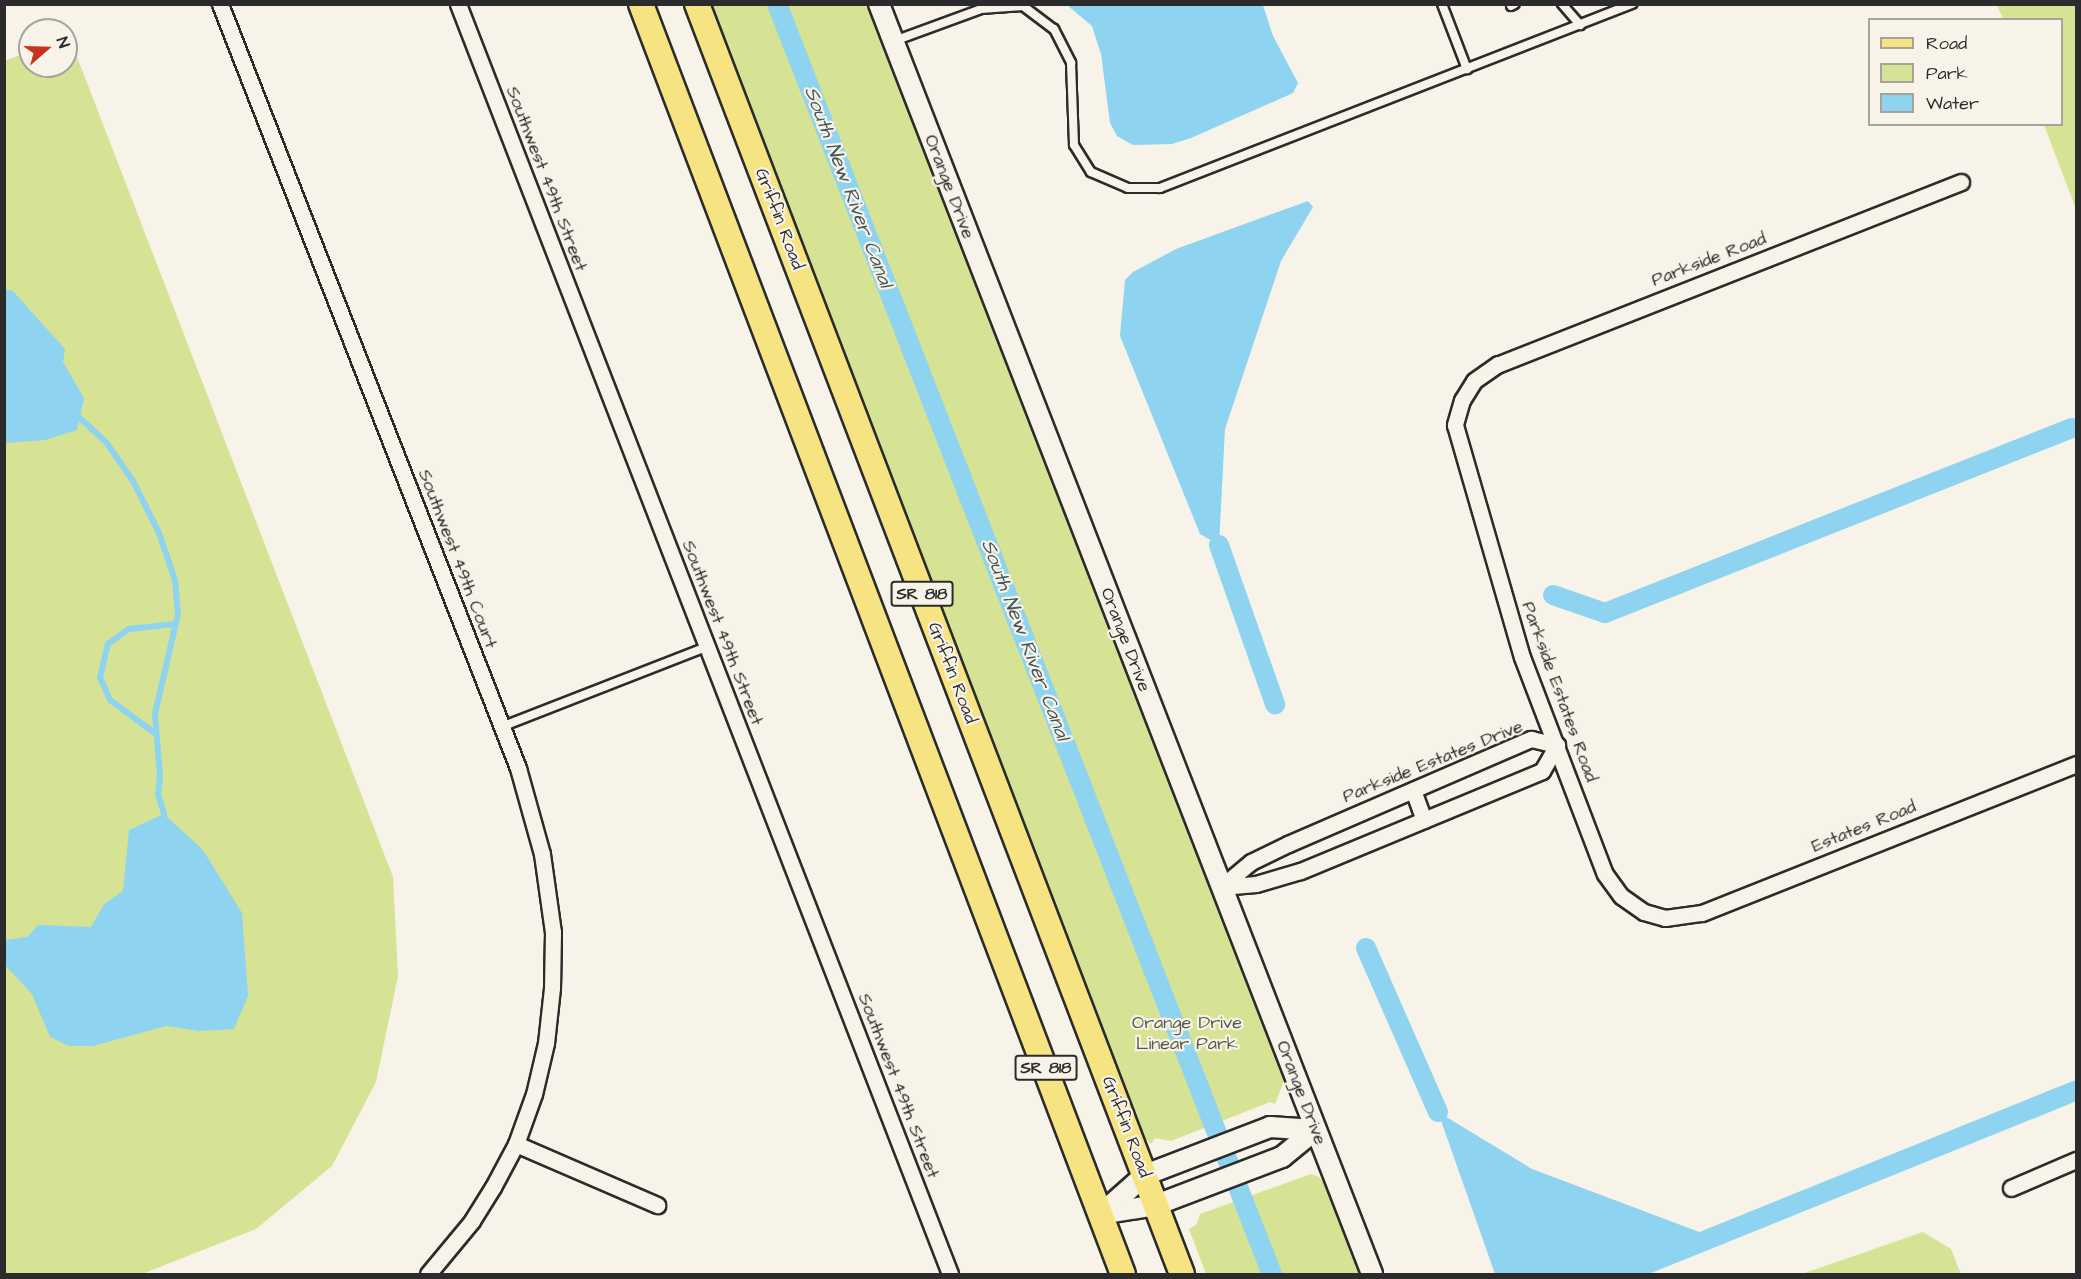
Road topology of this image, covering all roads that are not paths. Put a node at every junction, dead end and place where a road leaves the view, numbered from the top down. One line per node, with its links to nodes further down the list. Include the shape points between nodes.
1 (220, 4): 15 (street, Southwest 49th Court)
2 (458, 4): 14 (street, Southwest 49th Street)
3 (640, 4): 29 (main road, SR 818)
4 (697, 4): 25 (main road, Griffin Road / SR 818)
5 (879, 4): 10 (street, Orange Drive)
6 (1442, 4): 11 (lane)
7 (1562, 4): 9 (lane)
8 (1632, 4): 9 (lane)
9 (1580, 25): 11 (lane)
10 (893, 42): 11 (lane, via 981,9 1023,6 1054,29 1071,63 1074,145 1091,172 1128,188 1160,188); 20 (street, Orange Drive)
11 (1467, 69)
12 (1961, 182): 13 (street, Parkside Road, via 1498,364)
13 (1474, 381): 16 (street, Parkside Estates Road, via 1462,400 1455,424 1460,448 1522,657)
14 (706, 647): 15 (lane); 31 (street, Southwest 49th Street)
15 (501, 727): 23 (street, Southwest 49th Court, via 518,768 542,854 553,932 546,1043)
16 (1557, 745): 18 (street, Parkside Estates Drive, via 1531,739); 19 (street, via 1542,771); 21 (street, Parkside Estates Road, via 1605,874 1621,896 1644,912)
17 (2076, 764): 21 (street, Estates Road, via 1702,913)
18 (1413, 790): 19 (street); 20 (street, Parkside Estates Drive, via 1251,862)
19 (1424, 820): 20 (street, via 1300,871 1256,884)
20 (1221, 887): 22 (street, Orange Drive)
21 (1665, 918)
22 (1315, 1130): 25 (street, via 1270,1127); 28 (street, via 1282,1156); 34 (street, Orange Drive)
23 (516, 1144): 27 (street); 30 (street, Southwest 49th Court, via 472,1221)
24 (2076, 1160): 26 (street)
25 (1145, 1175): 28 (main road, Griffin Road / SR 818); 29 (street)
26 (2011, 1188)
27 (657, 1205)
28 (1156, 1205): 29 (street); 33 (main road, Griffin Road / SR 818)
29 (1101, 1214): 32 (main road, SR 818)
30 (428, 1275)
31 (950, 1275)
32 (1124, 1275)
33 (1182, 1275)
34 (1372, 1275)

